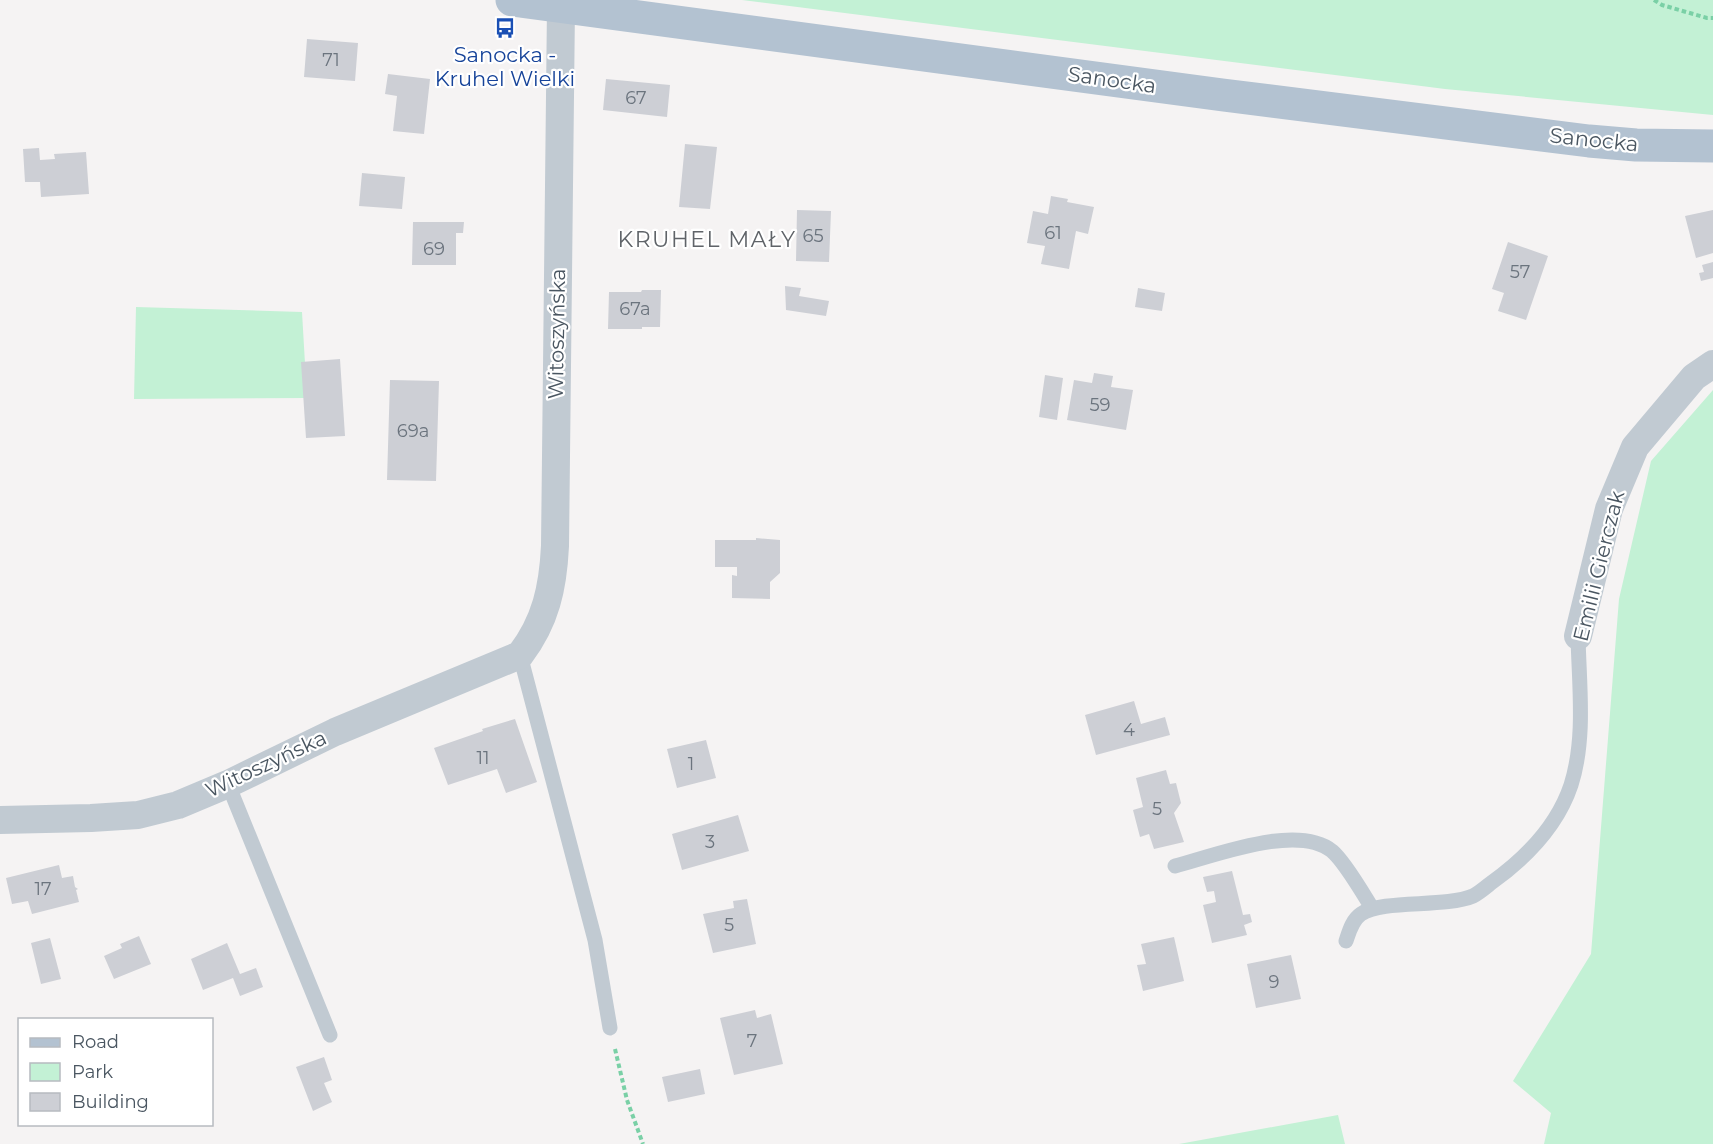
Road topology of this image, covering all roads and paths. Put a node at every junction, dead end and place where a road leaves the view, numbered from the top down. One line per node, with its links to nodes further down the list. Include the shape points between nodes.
1 (512, 0): 3 (main road, Sanocka)
2 (1654, 0): 4 (path)
3 (561, 6): 5 (main road, Sanocka, via 1589,141); 8 (street, Witoszyńska, via 553,581 544,613)
4 (1713, 18)
5 (1713, 146)
6 (1713, 364): 7 (street, Emilii Gierczak, via 1694,377 1635,447 1609,509)
7 (1578, 636): 12 (lane, Emilii Gierczak, via 1579,747 1570,786 1556,819 1533,849 1473,896)
8 (520, 655): 9 (street, Witoszyńska, via 335,732); 14 (lane, via 595,940)
9 (228, 784): 10 (street, Witoszyńska, via 178,805 138,815); 15 (lane)
10 (0, 820)
11 (1175, 866): 12 (lane, via 1271,841 1301,839 1333,852)
12 (1372, 908): 13 (lane, via 1359,915)
13 (1346, 941)
14 (610, 1028): 16 (path, via 627,1100)
15 (330, 1035)
16 (643, 1144)

